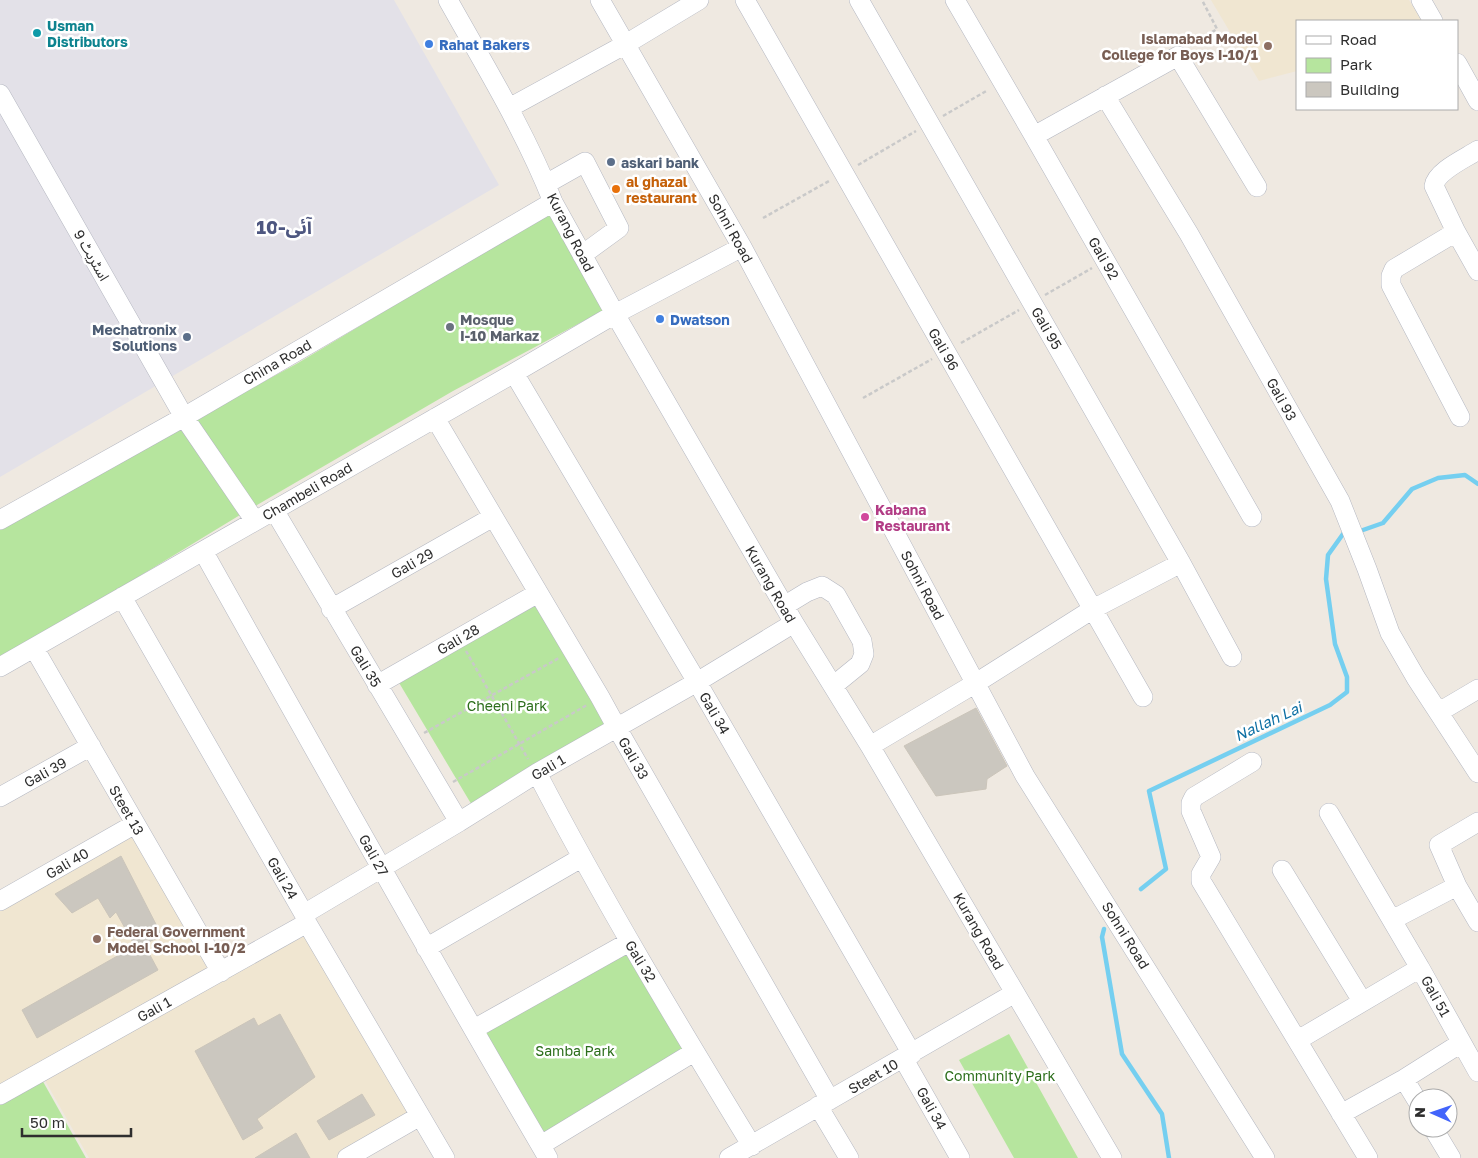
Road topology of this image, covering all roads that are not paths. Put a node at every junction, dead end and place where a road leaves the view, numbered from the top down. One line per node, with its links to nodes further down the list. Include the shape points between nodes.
1 (448, 0): 14 (street, Kurang Road)
2 (600, 0): 9 (street, Sohni Road)
3 (700, 0): 9 (street)
4 (746, 0): 40 (street, Gali 96)
5 (860, 0): 35 (street, Gali 95)
6 (954, 0): 15 (street, Gali 92)
7 (1421, 0): 8 (street)
8 (1432, 20)
9 (626, 44): 14 (street); 21 (street, Sohni Road)
10 (1458, 65): 12 (street)
11 (0, 94): 26 (street, اسٹریٹ 9)
12 (1477, 95)
13 (1106, 96): 15 (street); 18 (street, via 1178,56); 51 (street, Gali 93, via 1189,234 1340,501 1390,632)
14 (509, 108): 17 (street, Kurang Road)
15 (1034, 136): 31 (street, Gali 92)
16 (1478, 150): 20 (street, via 1435,180 1436,192)
17 (546, 184): 19 (street, Kurang Road); 22 (street, via 584,162 618,228)
18 (1257, 187)
19 (553, 202): 22 (street, Kurang Road); 26 (street, China Road)
20 (1456, 232): 23 (street); 27 (street, via 1394,269 1390,276 1396,298)
21 (742, 247): 24 (street, Chambeli Road); 46 (street, Sohni Road)
22 (582, 255): 24 (street, Kurang Road)
23 (1478, 272)
24 (614, 314): 25 (street, Chambeli Road); 38 (street, Kurang Road)
25 (514, 373): 28 (street, Chambeli Road); 45 (street, Gali 34)
26 (184, 417): 32 (street, China Road); 33 (street, اسٹریٹ 9)
27 (1460, 417)
28 (435, 418): 29 (street, Chambeli Road); 30 (street, Gali 33)
29 (274, 510): 33 (street, Chambeli Road); 39 (street, Gali 35)
30 (492, 517): 36 (street, Gali 33); 39 (street, Gali 29)
31 (1252, 517)
32 (0, 520)
33 (255, 521): 34 (street, Chambeli Road)
34 (203, 551): 37 (street, Chambeli Road); 64 (street, Gali 27)
35 (1181, 564): 40 (street); 43 (street, Gali 95)
36 (538, 593): 47 (street, Gali 28); 52 (street, Gali 33)
37 (122, 597): 42 (street, Chambeli Road); 68 (street, Gali 24)
38 (784, 606): 41 (street, Kurang Road); 48 (street, via 822,586 836,595 862,641 864,654 860,664)
39 (331, 609): 47 (street, Gali 35)
40 (1093, 609): 46 (street); 50 (street, Gali 96)
41 (794, 623): 45 (street, Gali 1); 48 (street, Kurang Road)
42 (34, 648): 44 (street, Chambeli Road); 53 (street, Steet 13)
43 (1232, 657)
44 (0, 667)
45 (697, 682): 52 (street, Gali 1); 81 (street, Gali 34)
46 (976, 683): 54 (street); 97 (street, Sohni Road, via 1025,776)
47 (378, 685): 60 (street, Gali 35)
48 (833, 686): 54 (street, Kurang Road)
49 (1478, 689): 51 (street)
50 (1143, 697)
51 (1439, 712): 57 (street, Gali 93)
52 (616, 728): 56 (street, Gali 1); 86 (street, Gali 33)
53 (91, 746): 58 (street, Gali 39); 62 (street, Steet 13)
54 (870, 746): 75 (street, Kurang Road)
55 (1252, 762): 78 (street, via 1194,797 1191,804 1210,857 1201,881)
56 (537, 773): 60 (street, Gali 1); 63 (street, Gali 32)
57 (1478, 773)
58 (0, 797)
59 (1329, 812): 69 (street, Gali 51)
60 (459, 822): 64 (street, Gali 1)
61 (1478, 822): 66 (street, via 1439,845)
62 (135, 824): 67 (street, Gali 40); 74 (street, Steet 13)
63 (581, 858): 71 (street, Gali 32); 72 (street)
64 (382, 869): 68 (street, Gali 1); 72 (street, Gali 27)
65 (1282, 870): 76 (street)
66 (1457, 886): 69 (street); 70 (street)
67 (0, 901)
68 (306, 918): 74 (street, Gali 1); 88 (street, Gali 24)
69 (1392, 920): 73 (street, Gali 51)
70 (1478, 922)
71 (629, 942): 77 (street); 80 (street, Gali 32)
72 (426, 948): 77 (street, Gali 27)
73 (1420, 968): 76 (street); 79 (street, Gali 51)
74 (221, 972): 85 (street, Gali 1)
75 (1015, 993): 81 (street, Steet 10); 96 (street, Kurang Road)
76 (1362, 1001): 78 (street)
77 (474, 1029): 90 (street, Gali 27)
78 (1298, 1040): 87 (street)
79 (1461, 1043): 82 (street, Gali 51); 83 (street)
80 (694, 1052): 90 (street); 91 (street, Gali 32)
81 (908, 1056): 86 (street, Steet 10); 95 (street, Gali 34)
82 (1478, 1072)
83 (1404, 1078): 84 (street); 87 (street)
84 (1410, 1088)
85 (0, 1094)
86 (824, 1103): 91 (street, Steet 10); 94 (street, Gali 33)
87 (1341, 1114): 98 (street)
88 (420, 1116): 92 (street); 93 (street, Gali 24)
89 (1439, 1138): 99 (street)
90 (544, 1152)
91 (740, 1154)
92 (347, 1158)
93 (444, 1158)
94 (849, 1158)
95 (960, 1158)
96 (1112, 1158)
97 (1265, 1158)
98 (1368, 1158)
99 (1451, 1158)

